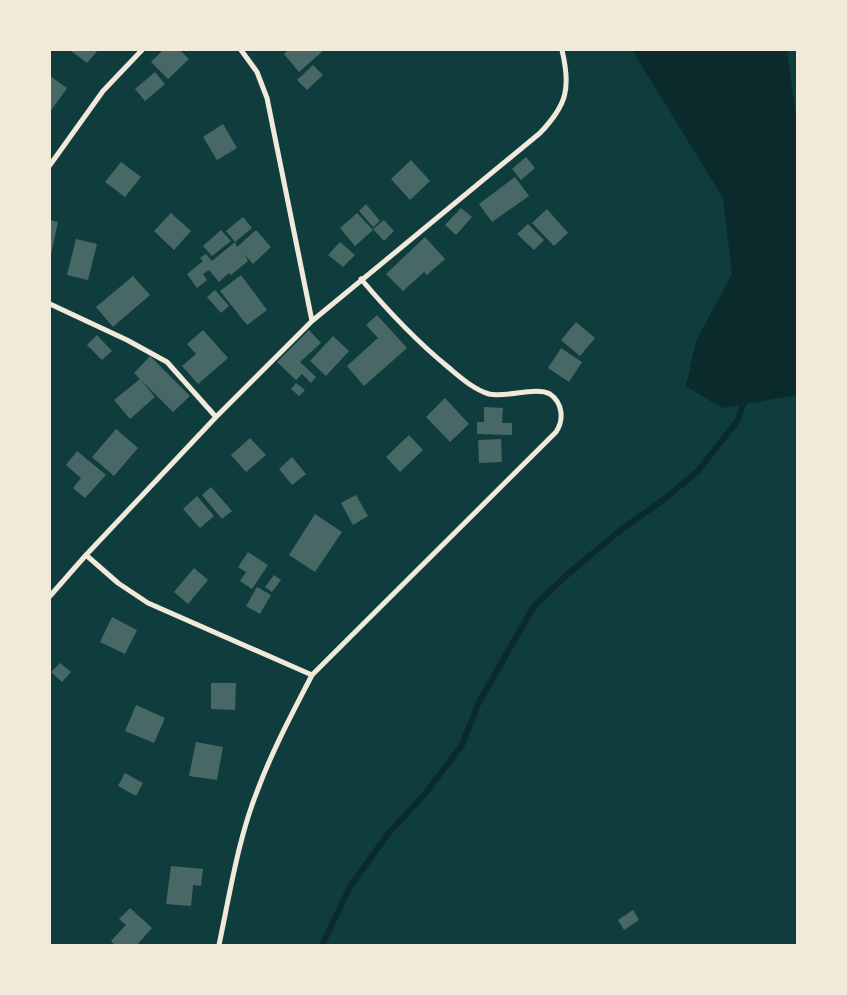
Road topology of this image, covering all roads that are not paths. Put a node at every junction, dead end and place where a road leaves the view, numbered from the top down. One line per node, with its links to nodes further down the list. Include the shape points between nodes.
1 (142, 50): 4 (street, via 103,91)
2 (241, 50): 7 (street, via 256,72 267,98)
3 (562, 50): 5 (street, via 567,84 555,117 540,133)
4 (50, 165)
5 (361, 279): 7 (street); 11 (street, via 393,317 465,381 490,394 541,391 550,394 560,408 561,424)
6 (50, 304): 8 (street, via 167,362)
7 (312, 321): 8 (street)
8 (216, 417): 9 (street)
9 (86, 555): 10 (street); 11 (street, via 118,583 148,603)
10 (50, 596)
11 (312, 675): 12 (street, via 276,744 257,790 242,837)
12 (219, 945)

